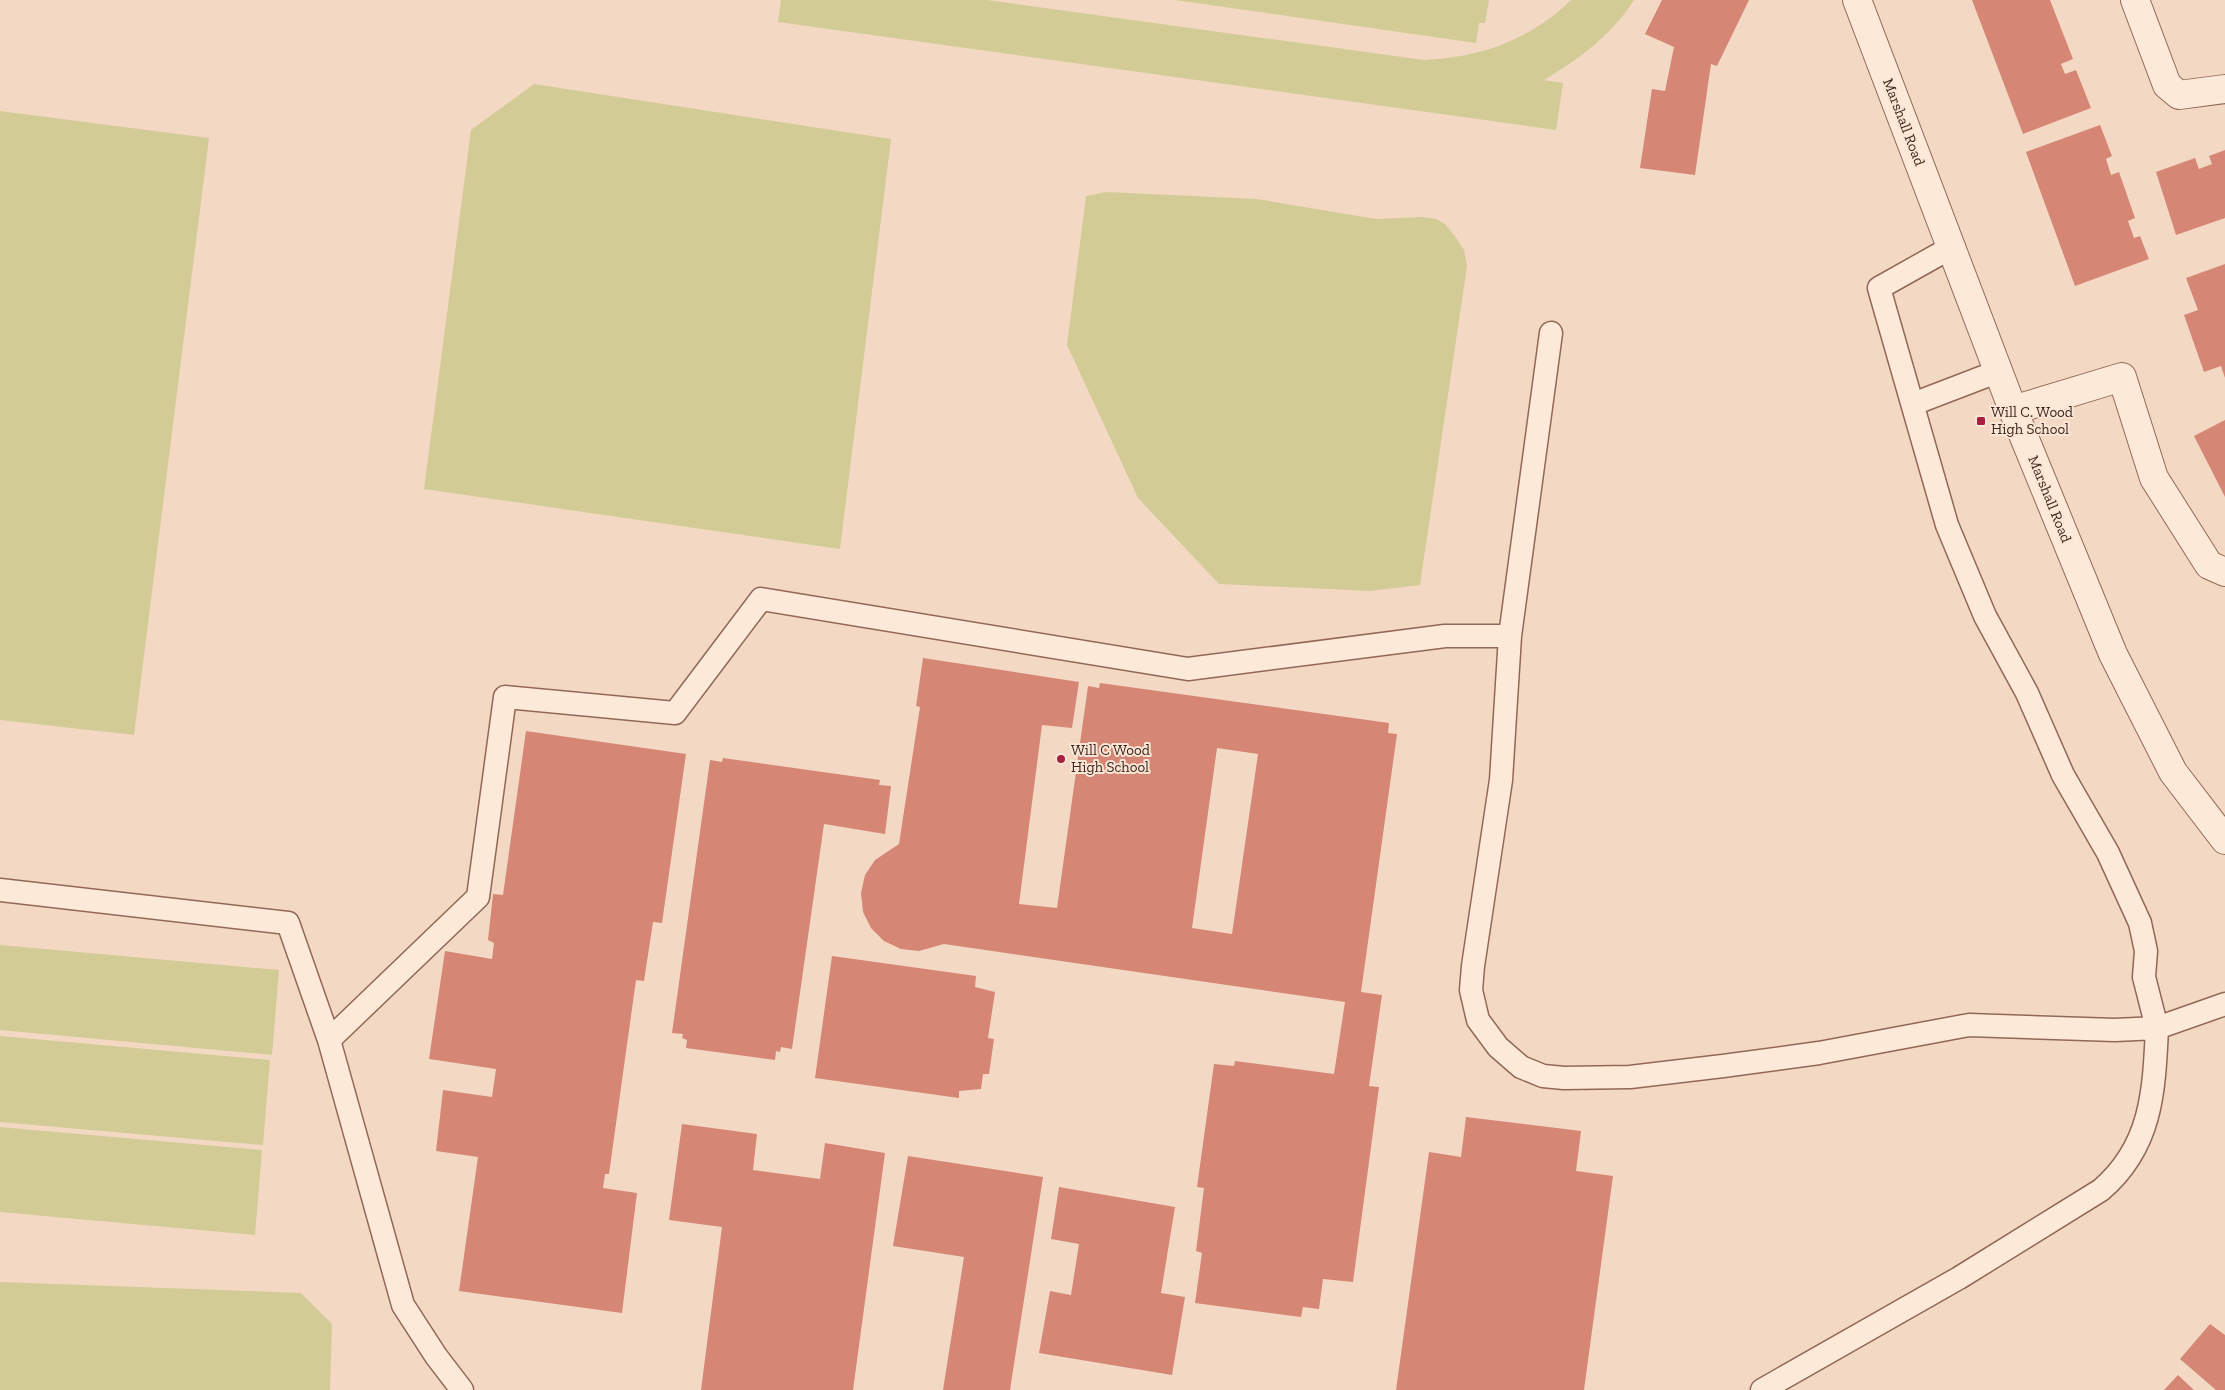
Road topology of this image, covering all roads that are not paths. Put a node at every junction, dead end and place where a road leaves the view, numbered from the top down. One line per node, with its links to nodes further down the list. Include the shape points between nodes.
1 (1857, 0): 4 (street, Marshall Road)
2 (2135, 0): 3 (street, via 2167,85 2179,95)
3 (2225, 89)
4 (1952, 247): 6 (street, Marshall Road); 7 (lane, via 1879,288)
5 (1551, 333): 10 (lane)
6 (1999, 371): 7 (lane); 8 (street, Marshall Road)
7 (1913, 404): 14 (lane, via 1947,525 1985,616 2027,693 2063,775 2108,853 2140,923 2146,951 2144,977)
8 (2013, 410): 9 (street, via 2122,377 2154,478 2209,565); 11 (street, Marshall Road, via 2113,654 2173,772)
9 (2225, 572)
10 (1510, 636): 14 (lane, via 1501,780 1471,990 1478,1020 1498,1047 1521,1066 1543,1076 1630,1076 1819,1053 1969,1025 2115,1030); 15 (lane, via 1445,636 1188,669 761,599 675,713 505,697 478,897)
11 (2225, 840)
12 (0, 890): 15 (lane, via 288,923)
13 (2225, 1004): 14 (lane)
14 (2157, 1028): 17 (lane, via 2151,1104 2145,1128 2118,1176 2101,1190 1959,1278)
15 (328, 1040): 16 (lane, via 403,1305)
16 (462, 1390)
17 (1762, 1390)

